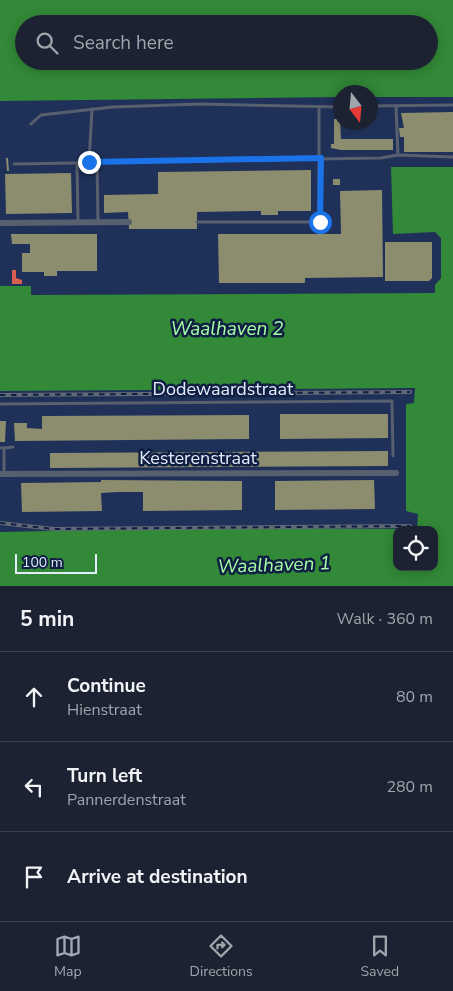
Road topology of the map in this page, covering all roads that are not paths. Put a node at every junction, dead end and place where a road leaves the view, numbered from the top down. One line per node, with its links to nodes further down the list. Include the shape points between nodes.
1 (453, 104): 3 (lane)
2 (378, 106): 3 (lane)
3 (396, 106): 8 (lane)
4 (333, 107): 5 (lane)
5 (319, 108): 6 (lane, via 200,104); 10 (lane)
6 (92, 109): 7 (lane, via 41,115); 11 (lane)
7 (31, 124)
8 (398, 155): 9 (lane); 10 (lane)
9 (453, 157)
10 (321, 158): 12 (lane); 19 (lane, via 320,222)
11 (89, 162): 12 (lane); 13 (lane)
12 (97, 162): 17 (lane)
13 (77, 163): 14 (lane); 16 (lane)
14 (14, 164)
15 (0, 222): 16 (street)
16 (78, 222): 17 (street)
17 (98, 222): 18 (street)
18 (128, 222)
19 (197, 222)
20 (0, 404): 23 (lane, Dodewaardstraat, via 392,401)
21 (13, 447): 22 (lane)
22 (2, 448): 25 (lane)
23 (393, 456)
24 (396, 473): 25 (street, Kesterenstraat)
25 (2, 474)

